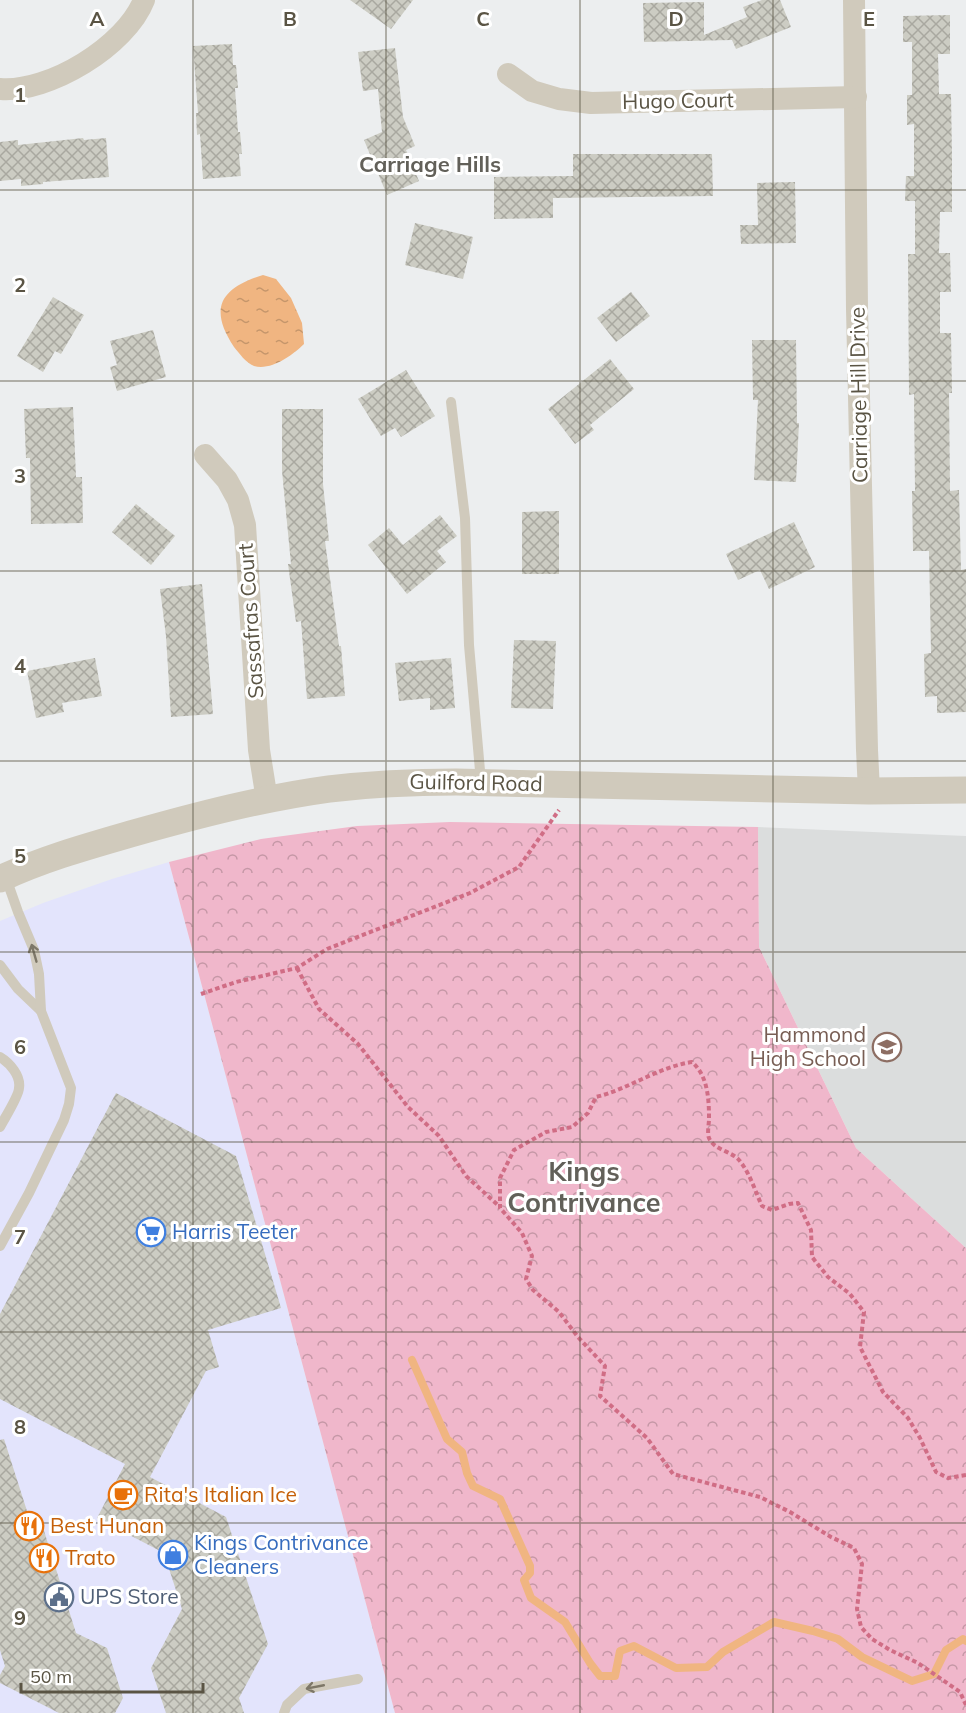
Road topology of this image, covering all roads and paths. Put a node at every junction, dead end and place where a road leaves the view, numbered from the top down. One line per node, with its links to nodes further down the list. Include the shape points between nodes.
1 (144, 0): 4 (street, via 124,30 75,70 41,84)
2 (854, 0): 5 (street, Carriage Hill Drive)
3 (508, 74): 5 (street, Hugo Court, via 532,91 591,103)
4 (0, 89)
5 (856, 97): 10 (street, Carriage Hill Drive, via 857,321)
6 (451, 402): 8 (lane, via 465,518 469,645)
7 (205, 455): 12 (street, Sassafras Court, via 227,480 245,525 259,750)
8 (481, 782): 9 (street, Guilford Road); 12 (street, Guilford Road, via 393,783)
9 (576, 785): 10 (street, Guilford Road); 15 (path, via 519,867 470,893 327,949)
10 (869, 790): 11 (street, Guilford Road)
11 (966, 790)
12 (267, 800): 13 (street, Guilford Road, via 77,849)
13 (3, 878): 17 (lane, one-way to 13, via 34,950)
14 (0, 965): 17 (lane)
15 (297, 968): 16 (path); 20 (path, via 319,1009 358,1044 408,1107 439,1136 466,1176)
16 (201, 994)
17 (41, 1011): 21 (lane, via 71,1088 69,1104)
18 (0, 1058): 19 (lane, via 16,1073 20,1089)
19 (0, 1127)
20 (500, 1208): 22 (path, via 500,1178 514,1150 546,1132 572,1127 588,1113 596,1097 692,1062 701,1070 705,1083 709,1138 738,1159 762,1206 772,1210 798,1203 812,1230 812,1257 864,1311 860,1347 884,1392 908,1418 936,1472 948,1478); 24 (path, via 522,1233 532,1256 526,1279 533,1290 559,1312 605,1366 600,1396 647,1438 673,1474 760,1497 854,1548 862,1564 857,1609 861,1627 872,1639 918,1663 960,1692)
21 (0, 1246)
22 (966, 1475)
23 (357, 1678): 25 (lane, one-way to 25, via 304,1689)
24 (966, 1705)
25 (284, 1713)

